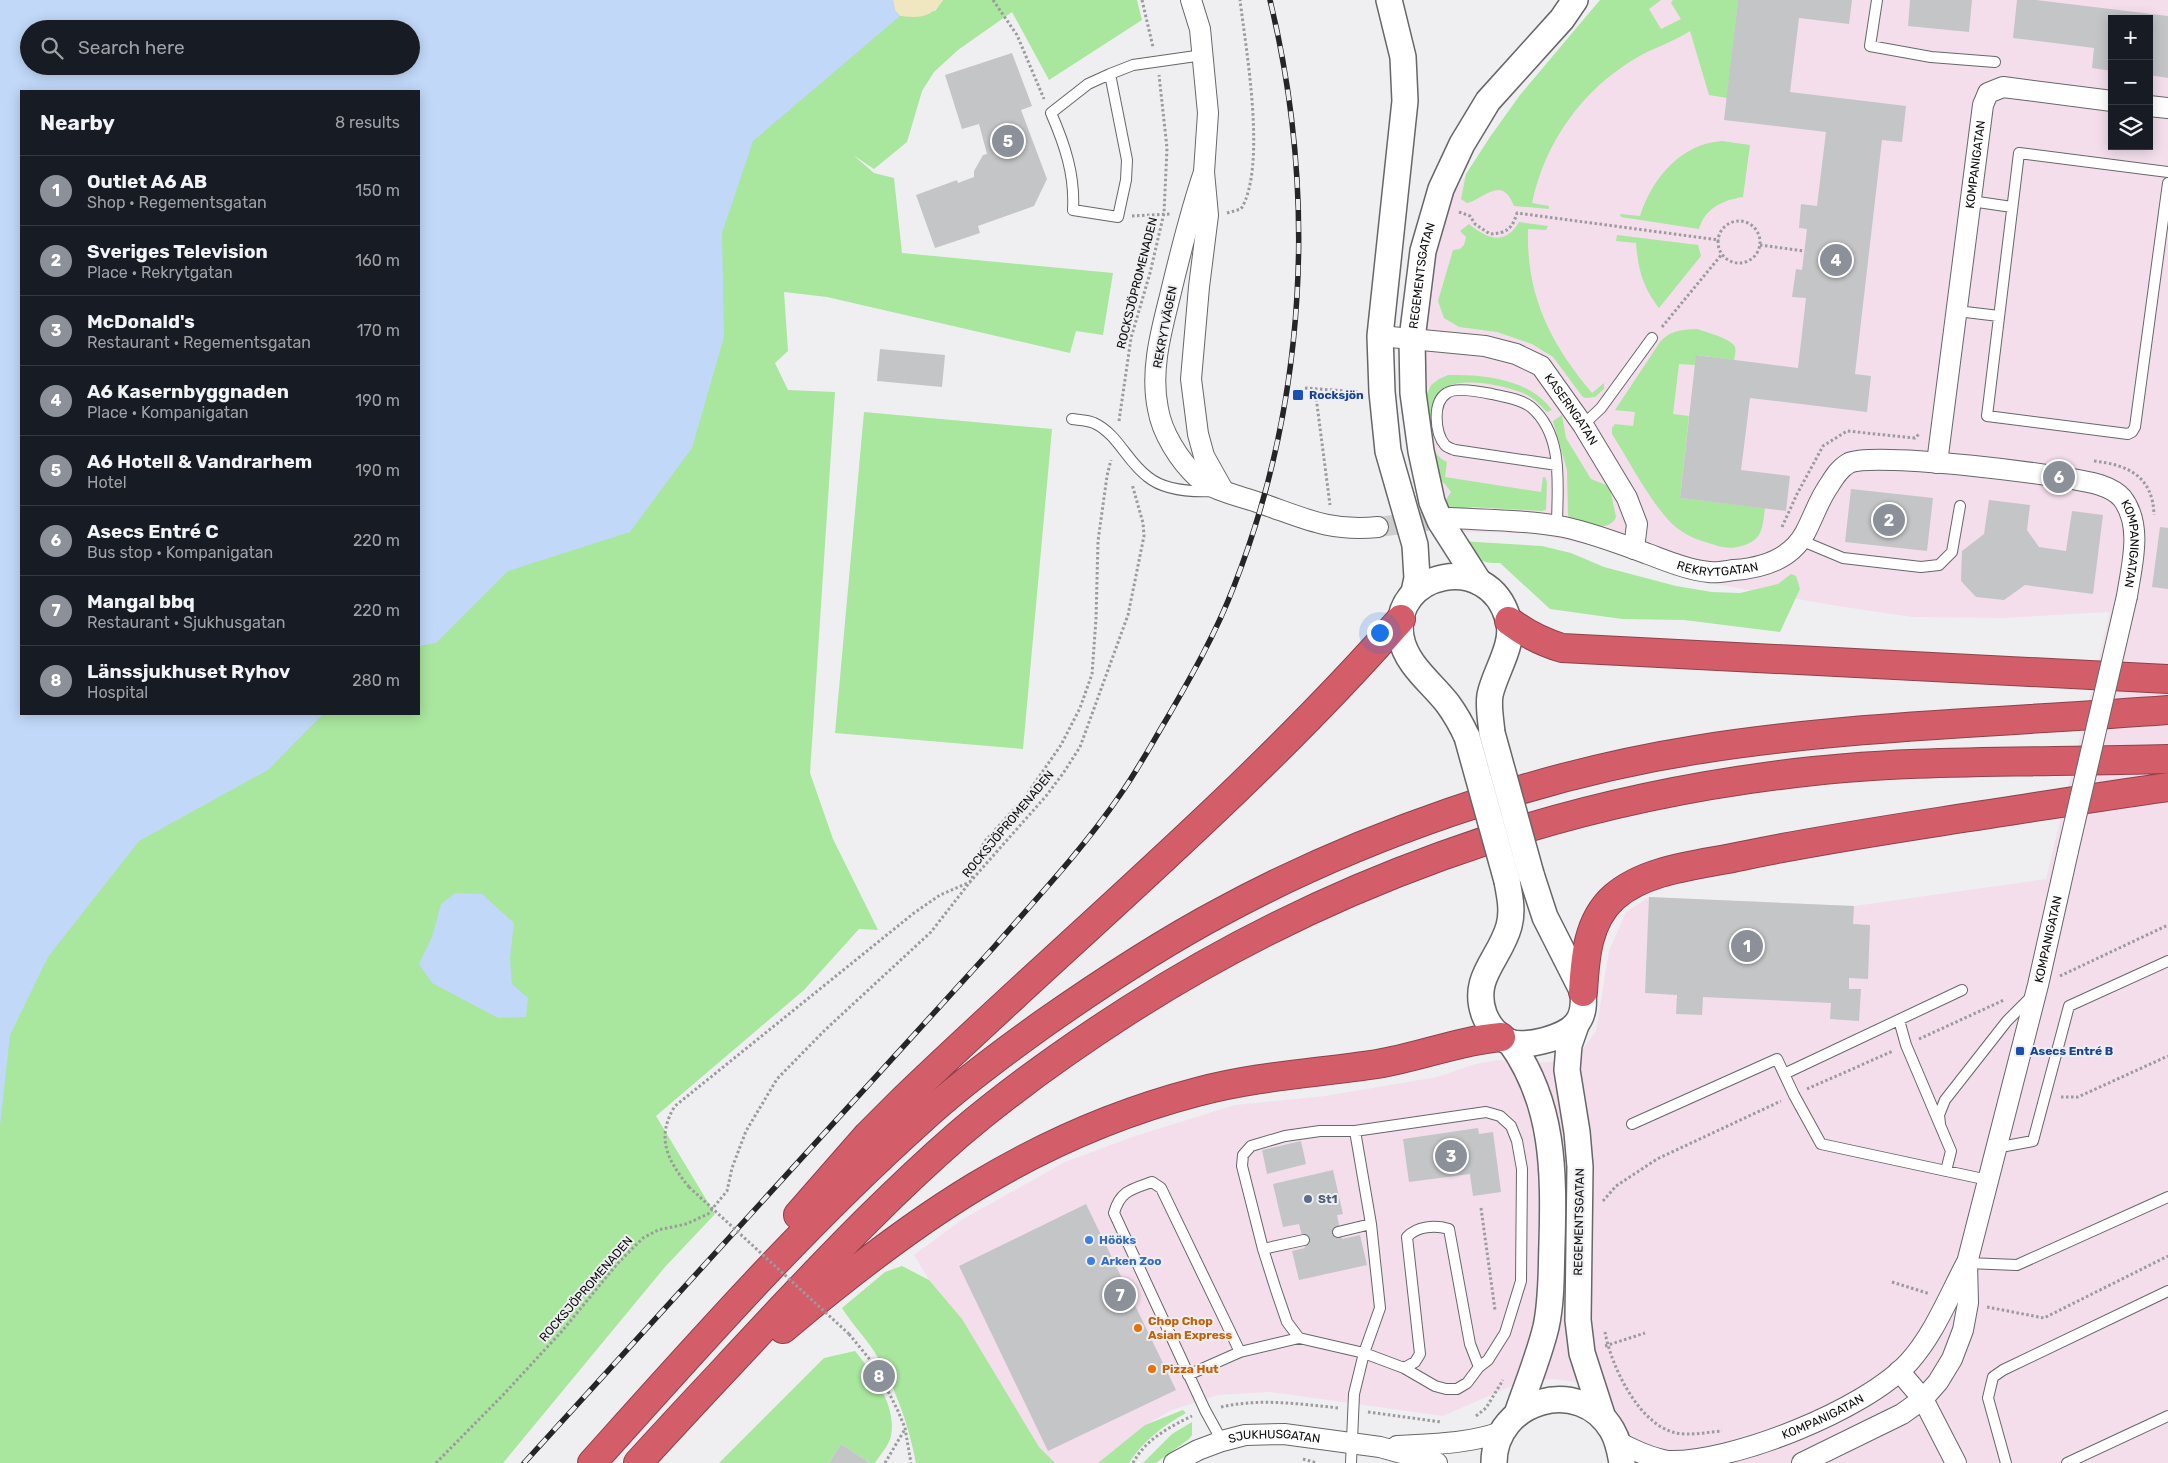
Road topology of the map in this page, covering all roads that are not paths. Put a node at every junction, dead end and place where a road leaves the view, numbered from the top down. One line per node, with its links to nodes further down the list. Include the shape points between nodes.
1 (1191, 0): 5 (street, REKRYTVÄGEN)
2 (1389, 0): 18 (street, via 1403,57 1405,101)
3 (1575, 0): 20 (street, REGEMENTSGATAN, via 1562,19 1488,101 1458,153 1441,189 1423,251)
4 (1876, 0): 6 (lane, via 1870,46 1931,57)
5 (1204, 55): 7 (lane, via 1134,65); 15 (street, REKRYTVÄGEN, via 1208,113)
6 (1995, 62)
7 (1110, 74): 7 (lane, via 1127,160 1118,217 1073,210 1071,169 1050,113 1088,84)
8 (2108, 100): 13 (street, KOMPANIGATAN, via 2003,87 1988,93 1983,105)
9 (2153, 106): 10 (street)
10 (2168, 108)
11 (2168, 172): 14 (lane, via 2019,153)
12 (2168, 183): 17 (lane, via 2132,432 1987,416)
13 (1971, 201): 14 (lane); 16 (street, KOMPANIGATAN)
14 (2012, 207): 17 (lane)
15 (1199, 215): 25 (street, REKRYTVÄGEN, via 1199,287 1191,379 1202,448); 25 (street, REKRYTVÄGEN, via 1156,360 1155,383 1158,409 1168,437 1182,460 1198,478)
16 (1957, 311): 17 (lane); 24 (street, KOMPANIGATAN)
17 (1999, 316)
18 (1380, 336): 20 (street, KASERNGATAN); 33 (street, via 1388,451 1415,545 1417,578)
19 (1652, 338): 22 (lane, via 1601,408)
20 (1412, 339): 22 (street, KASERNGATAN, via 1485,346 1516,354 1541,366); 32 (street, REGEMENTSGATAN, via 1413,393 1432,502 1440,521)
21 (1072, 419): 25 (lane, via 1093,422 1105,429 1128,458 1159,484 1195,492)
22 (1583, 424): 31 (street, KASERNGATAN, via 1627,498 1637,524)
23 (1557, 464): 23 (lane, via 1553,439 1531,406 1489,393 1454,390 1439,400 1438,430 1446,447); 28 (lane)
24 (1937, 464): 30 (street, REKRYTGATAN, via 1879,458 1851,462 1840,469 1824,492); 41 (street, KOMPANIGATAN, bridge, via 2059,477 2099,485 2114,490 2132,519 2134,548 2127,596)
25 (1223, 490): 29 (street, REKRYTVÄGEN, via 1325,526)
26 (1960, 506): 30 (lane, via 1952,552 1939,565 1920,567 1843,558)
27 (1450, 518): 28 (street, REKRYTGATAN)
28 (1557, 526): 31 (street, REKRYTGATAN)
29 (1378, 527)
30 (1800, 540): 31 (street, REKRYTGATAN, via 1786,555 1760,567 1709,572 1674,564)
31 (1634, 549)
32 (1479, 582): 33 (street, via 1454,576 1441,577); 35 (street, via 1491,589 1503,603)
33 (1414, 592): 34 (street)
34 (1401, 619): 46 (street, bridge, via 1400,636 1411,662 1448,703 1467,737 1507,881 1512,908 1509,927 1482,981 1480,999 1490,1027); 61 (highway, via 1326,702 1253,773 963,1042 868,1135 803,1208)
35 (1509, 621): 36 (highway, via 1542,642 1562,648); 43 (street, bridge, via 1509,637 1490,698 1492,733 1545,917)
36 (2168, 679)
37 (2168, 710): 61 (highway, via 1856,730 1691,751 1579,775 1515,793 1368,844 1222,911 1109,979 1018,1042 922,1119 818,1216)
38 (2168, 759): 70 (highway, via 1887,766 1728,782 1615,804 1509,833 1420,863 1337,897 1234,947 1170,984 1021,1084 955,1138 864,1222)
39 (2168, 787): 43 (highway, via 1813,841 1676,870 1640,881 1613,898 1594,925 1585,962)
40 (2168, 961): 51 (lane, via 2069,1006 2033,1141)
41 (2037, 989): 49 (lane, via 2007,1021 1945,1100 1939,1115); 51 (street, KOMPANIGATAN)
42 (1962, 990): 44 (lane)
43 (1583, 992): 45 (street, REGEMENTSGATAN, via 1584,1003)
44 (1899, 1020): 47 (lane); 49 (lane, via 1906,1045)
45 (1576, 1025): 46 (street, via 1563,1035 1546,1040 1525,1043); 73 (street, REGEMENTSGATAN, via 1569,1045 1567,1070 1580,1167 1578,1320 1582,1353)
46 (1505, 1039): 70 (highway, via 1458,1043 1379,1063 1276,1076 1198,1092 1127,1113 1053,1143 990,1177 906,1232); 71 (street, via 1529,1072 1539,1099 1548,1134 1553,1183 1550,1299 1539,1353)
47 (1784, 1074): 48 (lane, via 1777,1059); 52 (lane, via 1821,1144)
48 (1632, 1124)
49 (1940, 1124): 52 (lane, via 1951,1151)
50 (1355, 1131): 55 (lane); 58 (lane, via 1285,1136 1251,1146 1243,1155 1242,1166); 65 (lane, via 1486,1112 1500,1116 1510,1126 1517,1141 1522,1169 1522,1281 1505,1333 1488,1360)
51 (1996, 1145): 53 (street, KOMPANIGATAN)
52 (1946, 1171): 53 (lane)
53 (1988, 1180): 59 (street, KOMPANIGATAN)
54 (2168, 1196): 59 (lane, via 2017,1265)
55 (1371, 1224): 56 (lane); 64 (lane, via 1380,1308)
56 (1338, 1232)
57 (1304, 1240): 58 (lane)
58 (1263, 1249): 62 (lane, via 1287,1322)
59 (1967, 1263): 67 (street, KOMPANIGATAN, via 1937,1323); 69 (street, KOMPANIGATAN, via 1968,1303 1963,1330 1952,1359)
60 (2168, 1291): 88 (lane, via 1993,1377 1988,1398)
61 (734, 1305): 80 (highway)
62 (1299, 1338): 63 (lane); 64 (lane)
63 (1240, 1352): 68 (lane); 68 (lane, via 1161,1188 1152,1182 1131,1190 1117,1199 1114,1213)
64 (1364, 1353): 66 (lane); 76 (lane, via 1354,1394)
65 (1479, 1367): 66 (lane, via 1467,1383 1457,1389 1434,1386); 66 (lane, via 1470,1344 1450,1229 1440,1226 1413,1231 1407,1238 1420,1354 1415,1362)
66 (1404, 1368)
67 (1900, 1371): 69 (street); 78 (street, KOMPANIGATAN, via 1855,1404 1746,1452 1703,1460 1669,1461)
68 (1188, 1375): 75 (lane)
69 (1923, 1400): 79 (street, KOMPANIGATAN); 87 (street)
70 (683, 1414): 81 (highway)
71 (1517, 1414): 73 (street, via 1538,1403 1561,1399 1591,1408); 74 (street)
72 (2168, 1416): 89 (lane)
73 (1603, 1418): 78 (street, via 1612,1429)
74 (1501, 1432): 77 (street, SJUKHUSGATAN, via 1454,1443); 85 (street)
75 (1222, 1440): 76 (street, SJUKHUSGATAN, via 1245,1435 1284,1434); 82 (street, SJUKHUSGATAN)
76 (1352, 1443): 77 (street, SJUKHUSGATAN); 83 (lane)
77 (1380, 1447): 84 (street, SJUKHUSGATAN)
78 (1620, 1452)
79 (1822, 1457): 86 (street, KOMPANIGATAN)
80 (592, 1463)
81 (638, 1463)
82 (1174, 1463)
83 (1351, 1463)
84 (1437, 1463)
85 (1494, 1463)
86 (1802, 1463)
87 (1956, 1463)
88 (2006, 1463)
89 (2067, 1463)

